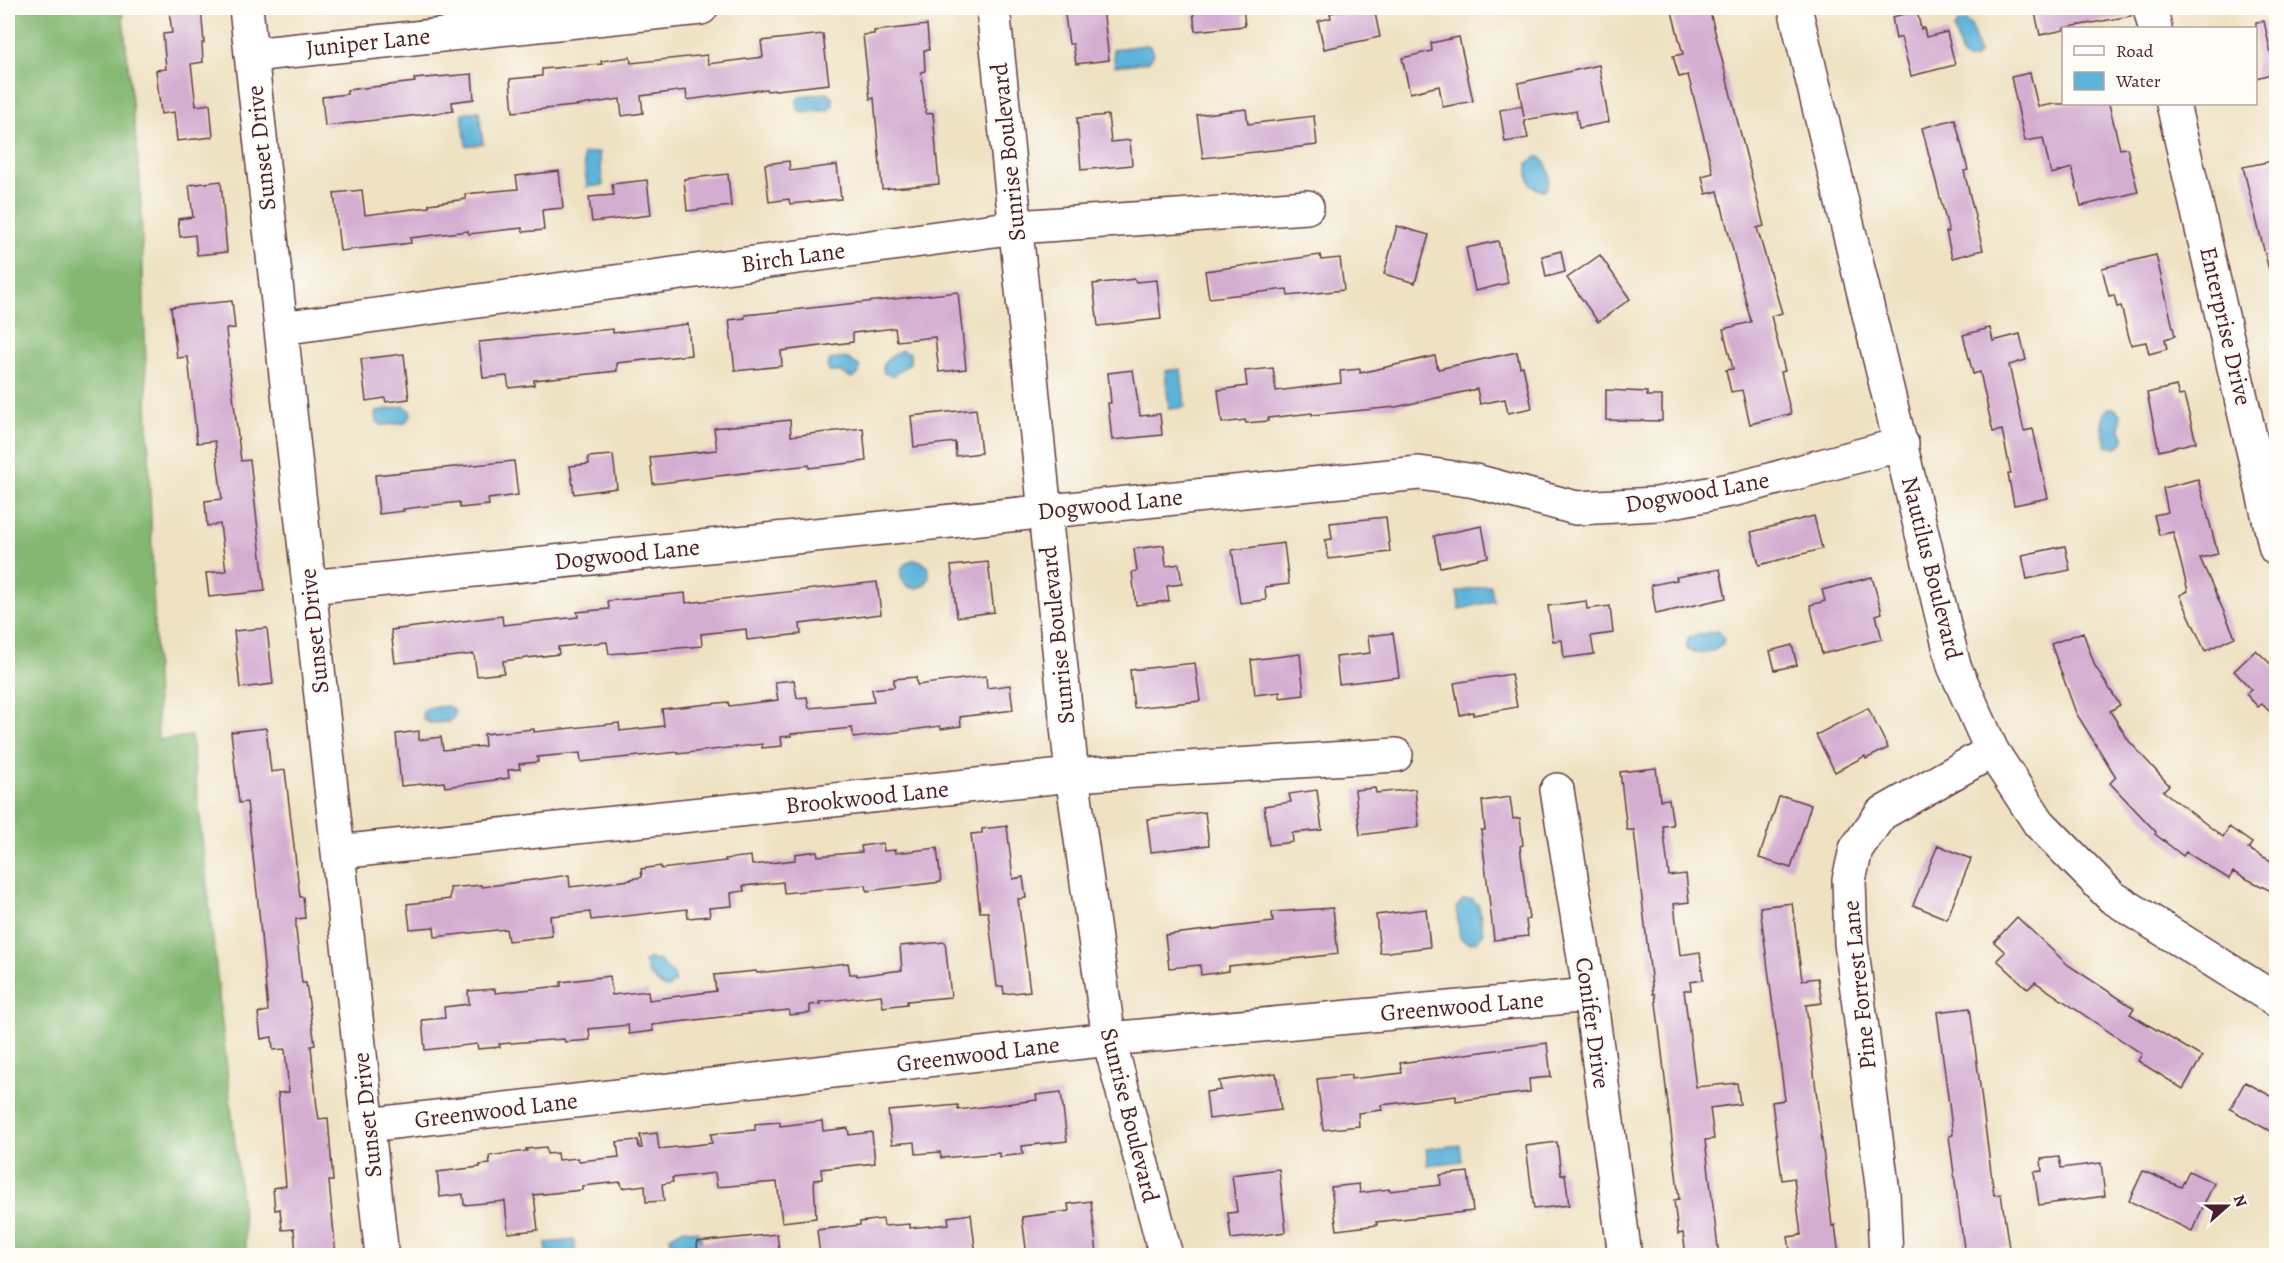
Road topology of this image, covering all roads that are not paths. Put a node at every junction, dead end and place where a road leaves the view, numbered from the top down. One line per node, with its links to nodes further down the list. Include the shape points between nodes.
1 (246, 8): 7 (street, Sunset Drive)
2 (700, 8): 7 (street, Juniper Lane)
3 (993, 8): 10 (street, Sunrise Boulevard)
4 (2150, 8): 6 (street)
5 (1801, 9): 12 (street, Nautilus Boulevard)
6 (2155, 27)
7 (251, 55): 11 (street, Sunset Drive)
8 (2173, 105): 14 (street, Enterprise Drive)
9 (1307, 207): 10 (street, Birch Lane)
10 (1016, 227): 11 (street, Birch Lane); 13 (street, Sunrise Boulevard)
11 (281, 328): 15 (street, Sunset Drive)
12 (1902, 444): 13 (street, Dogwood Lane, via 1740,488 1657,504 1576,508 1475,482 1419,473); 16 (street, Nautilus Boulevard, via 1954,666)
13 (1044, 511): 15 (street, Dogwood Lane); 18 (street, Sunrise Boulevard)
14 (2277, 549)
15 (309, 587): 20 (street, Sunset Drive)
16 (1992, 751): 22 (street, Nautilus Boulevard, via 2039,823 2112,897); 28 (street, Pine Forrest Lane, via 1881,814 1856,849 1849,880 1851,943 1883,1193)
17 (1396, 755): 18 (street, Brookwood Lane)
18 (1071, 775): 20 (street, Brookwood Lane); 23 (street, Sunrise Boulevard)
19 (1557, 790): 21 (street, Conifer Drive)
20 (338, 852): 24 (street, Sunset Drive)
21 (1590, 994): 23 (street, Greenwood Lane); 27 (street, Conifer Drive)
22 (2277, 1000)
23 (1109, 1039): 24 (street, Greenwood Lane); 26 (street, Sunrise Boulevard)
24 (368, 1125): 25 (street, Sunset Drive)
25 (382, 1256)
26 (1166, 1256)
27 (1625, 1256)
28 (1886, 1256)

